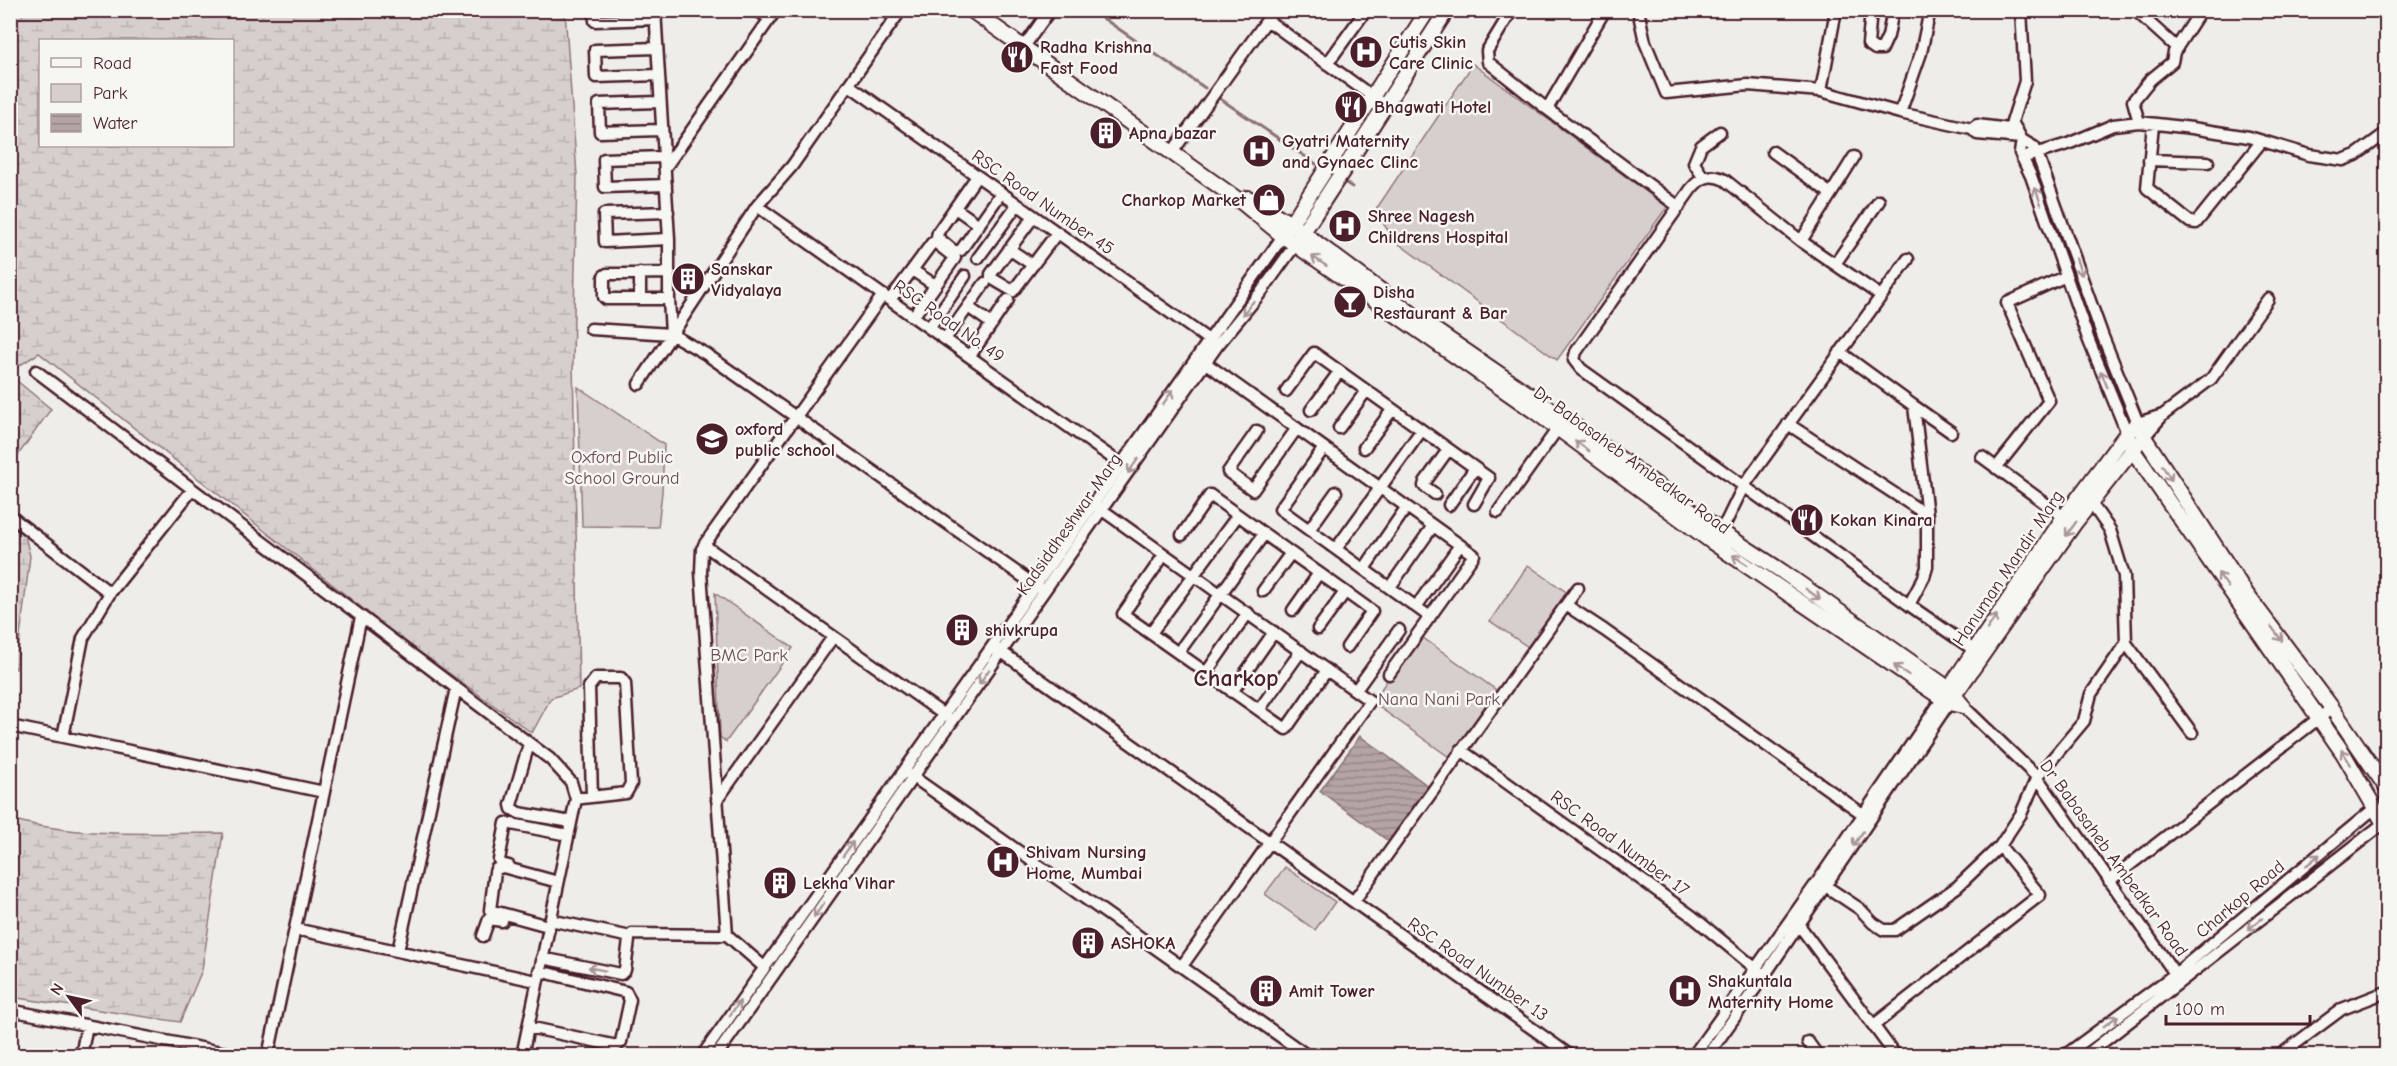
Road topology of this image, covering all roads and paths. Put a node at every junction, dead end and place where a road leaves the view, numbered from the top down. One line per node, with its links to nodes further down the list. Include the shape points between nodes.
1 (594, 10): 21 (street, via 595,21)
2 (757, 10): 22 (street)
3 (901, 10): 29 (street)
4 (971, 10): 24 (main road)
5 (1050, 10): 24 (street)
6 (1273, 10): 23 (street)
7 (1366, 10): 27 (street)
8 (1428, 10): 31 (main road, Kadsiddheshwar Marg)
9 (1447, 10): 33 (main road, Kadsiddheshwar Marg)
10 (1512, 10): 34 (street, via 1491,42 1488,62)
11 (1605, 10): 34 (street)
12 (1638, 10): 30 (street, via 1645,42 1666,93 1748,85)
13 (1836, 10): 30 (street)
14 (1871, 10): 15 (street, via 1868,45 1875,49 1882,49)
15 (1893, 10)
16 (1930, 10): 35 (street, via 1921,53)
17 (2021, 10): 41 (street, via 2025,81 2012,122)
18 (2135, 10): 26 (street)
19 (2201, 10): 26 (street)
20 (986, 11): 24 (main road)
21 (655, 15): 25 (street)
22 (773, 15): 50 (street)
23 (1266, 20): 27 (street); 43 (street)
24 (1026, 45): 43 (main road, Dr Babasaheb Ambedkar Road); 66 (main road)
25 (657, 48): 28 (street); 28 (street, via 595,50 596,77)
26 (2177, 48): 36 (street, via 2172,62 2133,101)
27 (1327, 64): 31 (street)
28 (659, 75): 50 (street)
29 (849, 85): 51 (street, RSC Road Number 45); 58 (street, via 792,166)
30 (1821, 91): 35 (street)
31 (1372, 96): 33 (street); 65 (main road, Kadsiddheshwar Marg)
32 (657, 102): 38 (street, via 599,104 600,132)
33 (1384, 105): 65 (main road, Kadsiddheshwar Marg)
34 (1547, 109): 59 (street)
35 (1900, 113): 41 (street, via 1972,129 1977,134)
36 (2139, 122): 37 (street); 45 (street, via 2113,126)
37 (2153, 124): 42 (street); 48 (street)
38 (659, 130)
39 (1720, 132): 52 (street, via 1701,146 1694,163)
40 (2386, 133): 42 (street, via 2343,160)
41 (2020, 136): 45 (street); 47 (street)
42 (2262, 141): 48 (street, via 2196,223 2147,188)
43 (1176, 147): 65 (main road, Dr Babasaheb Ambedkar Road)
44 (1773, 152): 55 (street)
45 (2037, 153): 47 (street); 108 (street, one-way to 108)
46 (1854, 157): 55 (street)
47 (2022, 158): 78 (street, one-way to 47)
48 (2149, 160): 49 (street)
49 (2208, 162)
50 (665, 163): 53 (street); 53 (street, via 604,159 605,187)
51 (977, 176): 54 (street, RSC Road Number 45); 60 (street)
52 (1703, 177): 59 (street); 68 (street, via 1725,180)
53 (666, 185): 61 (street)
54 (1001, 193): 57 (street, RSC Road Number 45); 63 (street)
55 (1831, 194): 68 (street)
56 (1879, 201): 72 (street)
57 (1017, 205): 62 (street, RSC Road Number 45); 70 (street)
58 (757, 206): 82 (street, RSC Road No. 49); 92 (street)
59 (1679, 207): 127 (street, via 1574,360)
60 (955, 208): 63 (street); 63 (street, via 938,237 955,252 961,250)
61 (668, 212): 67 (street); 67 (street, via 604,214 605,242)
62 (1034, 216): 64 (street, RSC Road Number 45); 69 (street)
63 (979, 225)
64 (1057, 233): 73 (street); 94 (street, RSC Road Number 45)
65 (1296, 234): 66 (main road, Kadsiddheshwar Marg); 94 (street, Kadsiddheshwar Marg, one-way to 94, via 1262,291); 109 (main road, Dr Babasaheb Ambedkar Road)
66 (1282, 236): 94 (street, Kadsiddheshwar Marg)
67 (669, 240): 76 (street)
68 (1801, 241): 72 (street)
69 (1010, 249): 73 (street); 73 (street, via 990,278 1013,291)
70 (978, 258)
71 (1908, 259): 81 (street)
72 (1835, 264): 81 (street)
73 (1033, 265)
74 (912, 270): 80 (street); 80 (street, via 935,242 955,258); 82 (street)
75 (640, 273): 76 (street); 84 (street); 84 (street, via 604,276 606,299)
76 (670, 273): 85 (street)
77 (965, 276): 90 (street)
78 (2066, 276): 116 (street, one-way to 78); 125 (street, via 2007,303 2049,401)
79 (985, 282): 87 (street)
80 (935, 285): 88 (street)
81 (1881, 296): 95 (street)
82 (887, 298): 88 (street, RSC Road No. 49); 107 (street)
83 (2268, 298): 106 (street, via 2211,379)
84 (640, 299): 85 (street)
85 (669, 299): 92 (street)
86 (1008, 300): 89 (street)
87 (968, 307): 89 (street); 93 (street)
88 (913, 317): 90 (street, RSC Road No. 49)
89 (992, 324): 96 (street)
90 (929, 328): 93 (street, RSC Road No. 49)
91 (591, 329): 92 (street)
92 (671, 334): 100 (street); 107 (street)
93 (945, 339): 123 (street, RSC Road No. 49)
94 (1213, 343): 97 (street, Kadsiddheshwar Marg)
95 (1840, 352): 103 (street); 110 (street)
96 (972, 353)
97 (1201, 360): 111 (street); 123 (street, Kadsiddheshwar Marg, one-way to 97); 135 (street, Kadsiddheshwar Marg, one-way to 135)
98 (36, 371): 129 (street)
99 (1339, 372): 101 (street, via 1314,353); 102 (street); 104 (street)
100 (639, 384)
101 (1287, 391)
102 (1366, 391): 105 (street); 112 (street)
103 (1914, 406): 115 (street); 139 (street)
104 (1311, 410)
105 (1392, 410): 113 (street); 119 (street)
106 (2163, 415): 108 (street, Hanuman Mandir Marg); 117 (street, Hanuman Mandir Marg)
107 (796, 418): 156 (street); 173 (street, via 704,544)
108 (2138, 423): 116 (main road, Hanuman Mandir Marg); 117 (main road)
109 (1561, 424): 137 (street); 146 (main road, Dr Babasaheb Ambedkar Road)
110 (1788, 424): 127 (street); 139 (street)
111 (1297, 428): 114 (street, via 1253,490 1228,472); 118 (street)
112 (1339, 428)
113 (1421, 430): 121 (street); 128 (street)
114 (1257, 431)
115 (1951, 432)
116 (2127, 433): 120 (main road); 126 (main road, Hanuman Mandir Marg)
117 (2144, 437): 120 (main road, Hanuman Mandir Marg); 188 (main road, one-way to 188, via 2247,595)
118 (1324, 448): 128 (street); 143 (street, via 1280,509)
119 (1364, 448)
120 (2132, 448): 126 (main road, Hanuman Mandir Marg); 191 (main road, one-way to 120)
121 (1448, 450): 124 (street); 131 (street, via 1425,482 1424,486)
122 (1982, 458): 125 (street)
123 (1121, 464): 135 (street, Kadsiddheshwar Marg)
124 (1475, 468): 133 (street, via 1490,480); 134 (street)
125 (1996, 468): 141 (street)
126 (2104, 475): 132 (main road, Hanuman Mandir Marg); 141 (main road, Hanuman Mandir Marg)
127 (1743, 487): 146 (street); 163 (street)
128 (1379, 488): 136 (street); 149 (street)
129 (192, 489): 160 (street); 167 (street)
130 (1336, 492): 143 (street)
131 (1435, 494)
132 (2091, 503): 174 (street, via 2110,530 2124,576); 186 (main road, Hanuman Mandir Marg, one-way to 186)
133 (1474, 504)
134 (1449, 505)
135 (1097, 507): 151 (street); 156 (street, Kadsiddheshwar Marg)
136 (1406, 508): 142 (street); 152 (street)
137 (1498, 512)
138 (1238, 515): 144 (street); 145 (street, via 1210,495); 154 (street)
139 (1927, 515): 163 (street, via 1927,567)
140 (10, 516): 160 (street)
141 (2064, 516): 177 (main road, Hanuman Mandir Marg, one-way to 141)
142 (1433, 526): 147 (street); 155 (street)
143 (1309, 530): 149 (street)
144 (1264, 534): 150 (street); 161 (street)
145 (1182, 535)
146 (1716, 536): 186 (main road, Dr Babasaheb Ambedkar Road)
147 (1460, 545): 164 (street); 168 (street, via 1474,555)
148 (702, 549): 203 (street)
149 (1336, 549): 152 (street)
150 (1290, 553): 153 (street); 158 (street)
151 (1164, 555): 154 (street); 172 (street, via 1123,614)
152 (1364, 569): 155 (street)
153 (1319, 573): 159 (street); 165 (street)
154 (1194, 575): 161 (street); 172 (street)
155 (1390, 587): 164 (street)
156 (1039, 588): 176 (street, Kadsiddheshwar Marg)
157 (1578, 588): 162 (street)
158 (1263, 591)
159 (1345, 592): 169 (street); 175 (street, via 1372,611)
160 (110, 593): 194 (street, via 83,638)
161 (1221, 595): 166 (street); 179 (street)
162 (1566, 605): 196 (street); 205 (street)
163 (1909, 605): 177 (street)
164 (1416, 607): 168 (street)
165 (1293, 610)
166 (1248, 614): 171 (street); 181 (street)
167 (361, 617): 183 (street); 200 (street)
168 (1430, 617): 182 (street)
169 (1318, 629)
170 (1399, 630): 184 (street)
171 (1274, 632): 178 (street); 185 (street)
172 (1150, 633): 179 (street)
173 (833, 637): 190 (street); 203 (street)
174 (2126, 643): 193 (street); 198 (street, via 2091,694 2084,721)
175 (1347, 647)
176 (997, 648): 190 (street, Kadsiddheshwar Marg); 209 (street, RSC Road Number 13)
177 (1974, 650): 186 (main road, Hanuman Mandir Marg)
178 (1301, 651): 180 (street); 189 (street)
179 (1178, 653): 181 (street)
180 (1328, 670): 184 (street); 189 (street, via 1286,729)
181 (1206, 673): 185 (street)
182 (1389, 674)
183 (456, 688): 195 (street); 221 (street)
184 (1356, 690): 209 (street, via 1370,701)
185 (1233, 692): 189 (street)
186 (1949, 696): 187 (main road, Dr Babasaheb Ambedkar Road); 205 (street)
187 (1964, 706): 198 (street, Dr Babasaheb Ambedkar Road)
188 (2332, 708): 191 (street); 199 (main road)
189 (1259, 710)
190 (948, 718): 197 (street, Kadsiddheshwar Marg)
191 (2319, 718): 204 (main road, one-way to 191); 212 (street)
192 (10, 726): 194 (street)
193 (2192, 733)
194 (63, 737): 200 (street)
195 (529, 744): 202 (street, via 571,782); 206 (street, via 512,809)
196 (1461, 750): 214 (street); 225 (street, RSC Road Number 17, via 1692,916)
197 (908, 774): 223 (street); 224 (street, Kadsiddheshwar Marg, one-way to 197); 239 (street, Kadsiddheshwar Marg, one-way to 239)
198 (2037, 777): 210 (street, via 2021,814); 212 (street, Dr Babasaheb Ambedkar Road)
199 (2386, 788)
200 (324, 792): 217 (street)
201 (592, 797): 201 (street, via 626,793 631,784 625,683 621,678 596,678 589,687); 202 (street)
202 (576, 799): 206 (street)
203 (717, 800): 219 (street)
204 (2381, 803): 207 (main road); 227 (street, Charkop Road, one-way to 204)
205 (1866, 817): 213 (street)
206 (571, 822): 208 (street)
207 (2386, 824): 227 (street, Charkop Road, one-way to 227)
208 (568, 834): 211 (street); 211 (street, via 510,822 505,825 500,863)
209 (1270, 842): 214 (street, RSC Road Number 13); 223 (street)
210 (2000, 846): 213 (street, via 1957,887 1895,930 1884,930 1873,923); 230 (street, via 2040,895)
211 (558, 880): 216 (street); 216 (street, via 502,867 495,872 490,910)
212 (2109, 880): 227 (street, Dr Babasaheb Ambedkar Road)
213 (1822, 883): 215 (street)
214 (1354, 901): 241 (street, RSC Road Number 13)
215 (1795, 922): 225 (street); 230 (street)
216 (548, 926): 220 (street, via 490,918); 222 (street); 222 (street, one-way to 222, via 626,936 625,970 621,974)
217 (294, 929): 221 (street); 236 (street)
218 (632, 934): 219 (street)
219 (727, 935): 224 (street)
220 (483, 936)
221 (398, 951): 226 (street)
222 (542, 958): 226 (street)
223 (1182, 966): 240 (street)
224 (764, 967): 238 (street, Kadsiddheshwar Marg, one-way to 224)
225 (1761, 972): 242 (street); 243 (street)
226 (538, 976): 232 (street); 232 (street, via 626,993 630,1000 617,1046)
227 (2178, 978): 246 (street, Charkop Road, one-way to 227); 247 (street, Charkop Road)
228 (2386, 992): 248 (street, via 2342,1009)
229 (10, 1010): 231 (street)
230 (1874, 1024): 245 (street)
231 (87, 1025): 234 (street); 235 (street)
232 (528, 1027): 237 (street)
233 (1808, 1042): 244 (street)
234 (81, 1056)
235 (241, 1056)
236 (268, 1056)
237 (522, 1056)
238 (702, 1056)
239 (716, 1056)
240 (1308, 1056)
241 (1571, 1056)
242 (1694, 1056)
243 (1707, 1056)
244 (1818, 1056)
245 (1896, 1056)
246 (2064, 1056)
247 (2085, 1056)
248 (2279, 1056)

